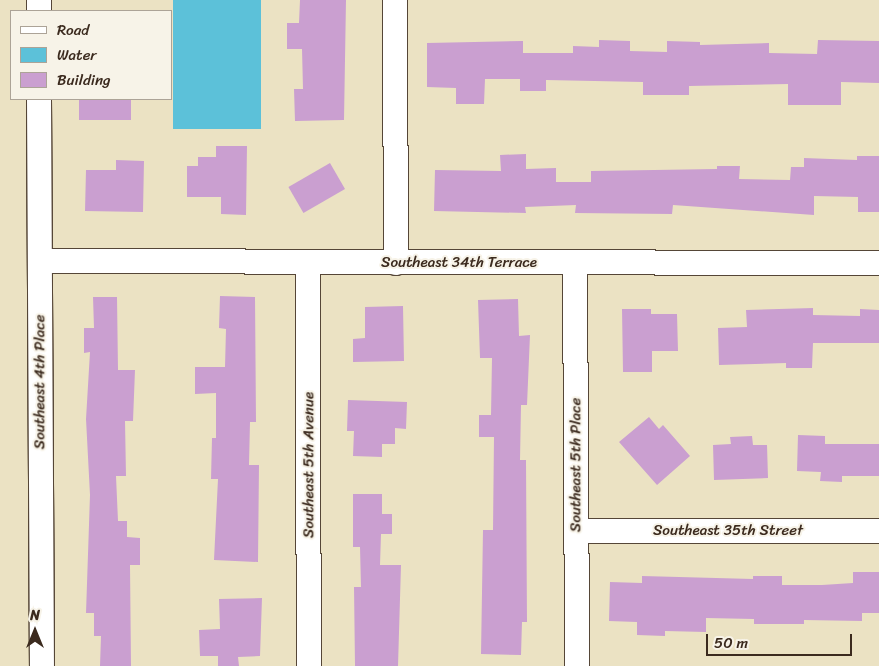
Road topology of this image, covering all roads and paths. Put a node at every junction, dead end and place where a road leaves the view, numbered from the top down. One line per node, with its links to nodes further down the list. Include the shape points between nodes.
1 (395, 0): 5 (street)
2 (39, 100): 3 (street, Southeast 4th Place)
3 (40, 261): 4 (street, Southeast 34th Terrace); 10 (street, Southeast 4th Place)
4 (308, 263): 5 (street, Southeast 34th Terrace); 11 (street, Southeast 5th Avenue)
5 (396, 263): 6 (street, Southeast 34th Terrace)
6 (575, 264): 7 (street, Southeast 34th Terrace); 8 (street, Southeast 5th Place)
7 (879, 264)
8 (576, 531): 9 (street, Southeast 35th Street); 12 (street, Southeast 5th Place)
9 (879, 531)
10 (42, 666)
11 (309, 666)
12 (577, 666)

